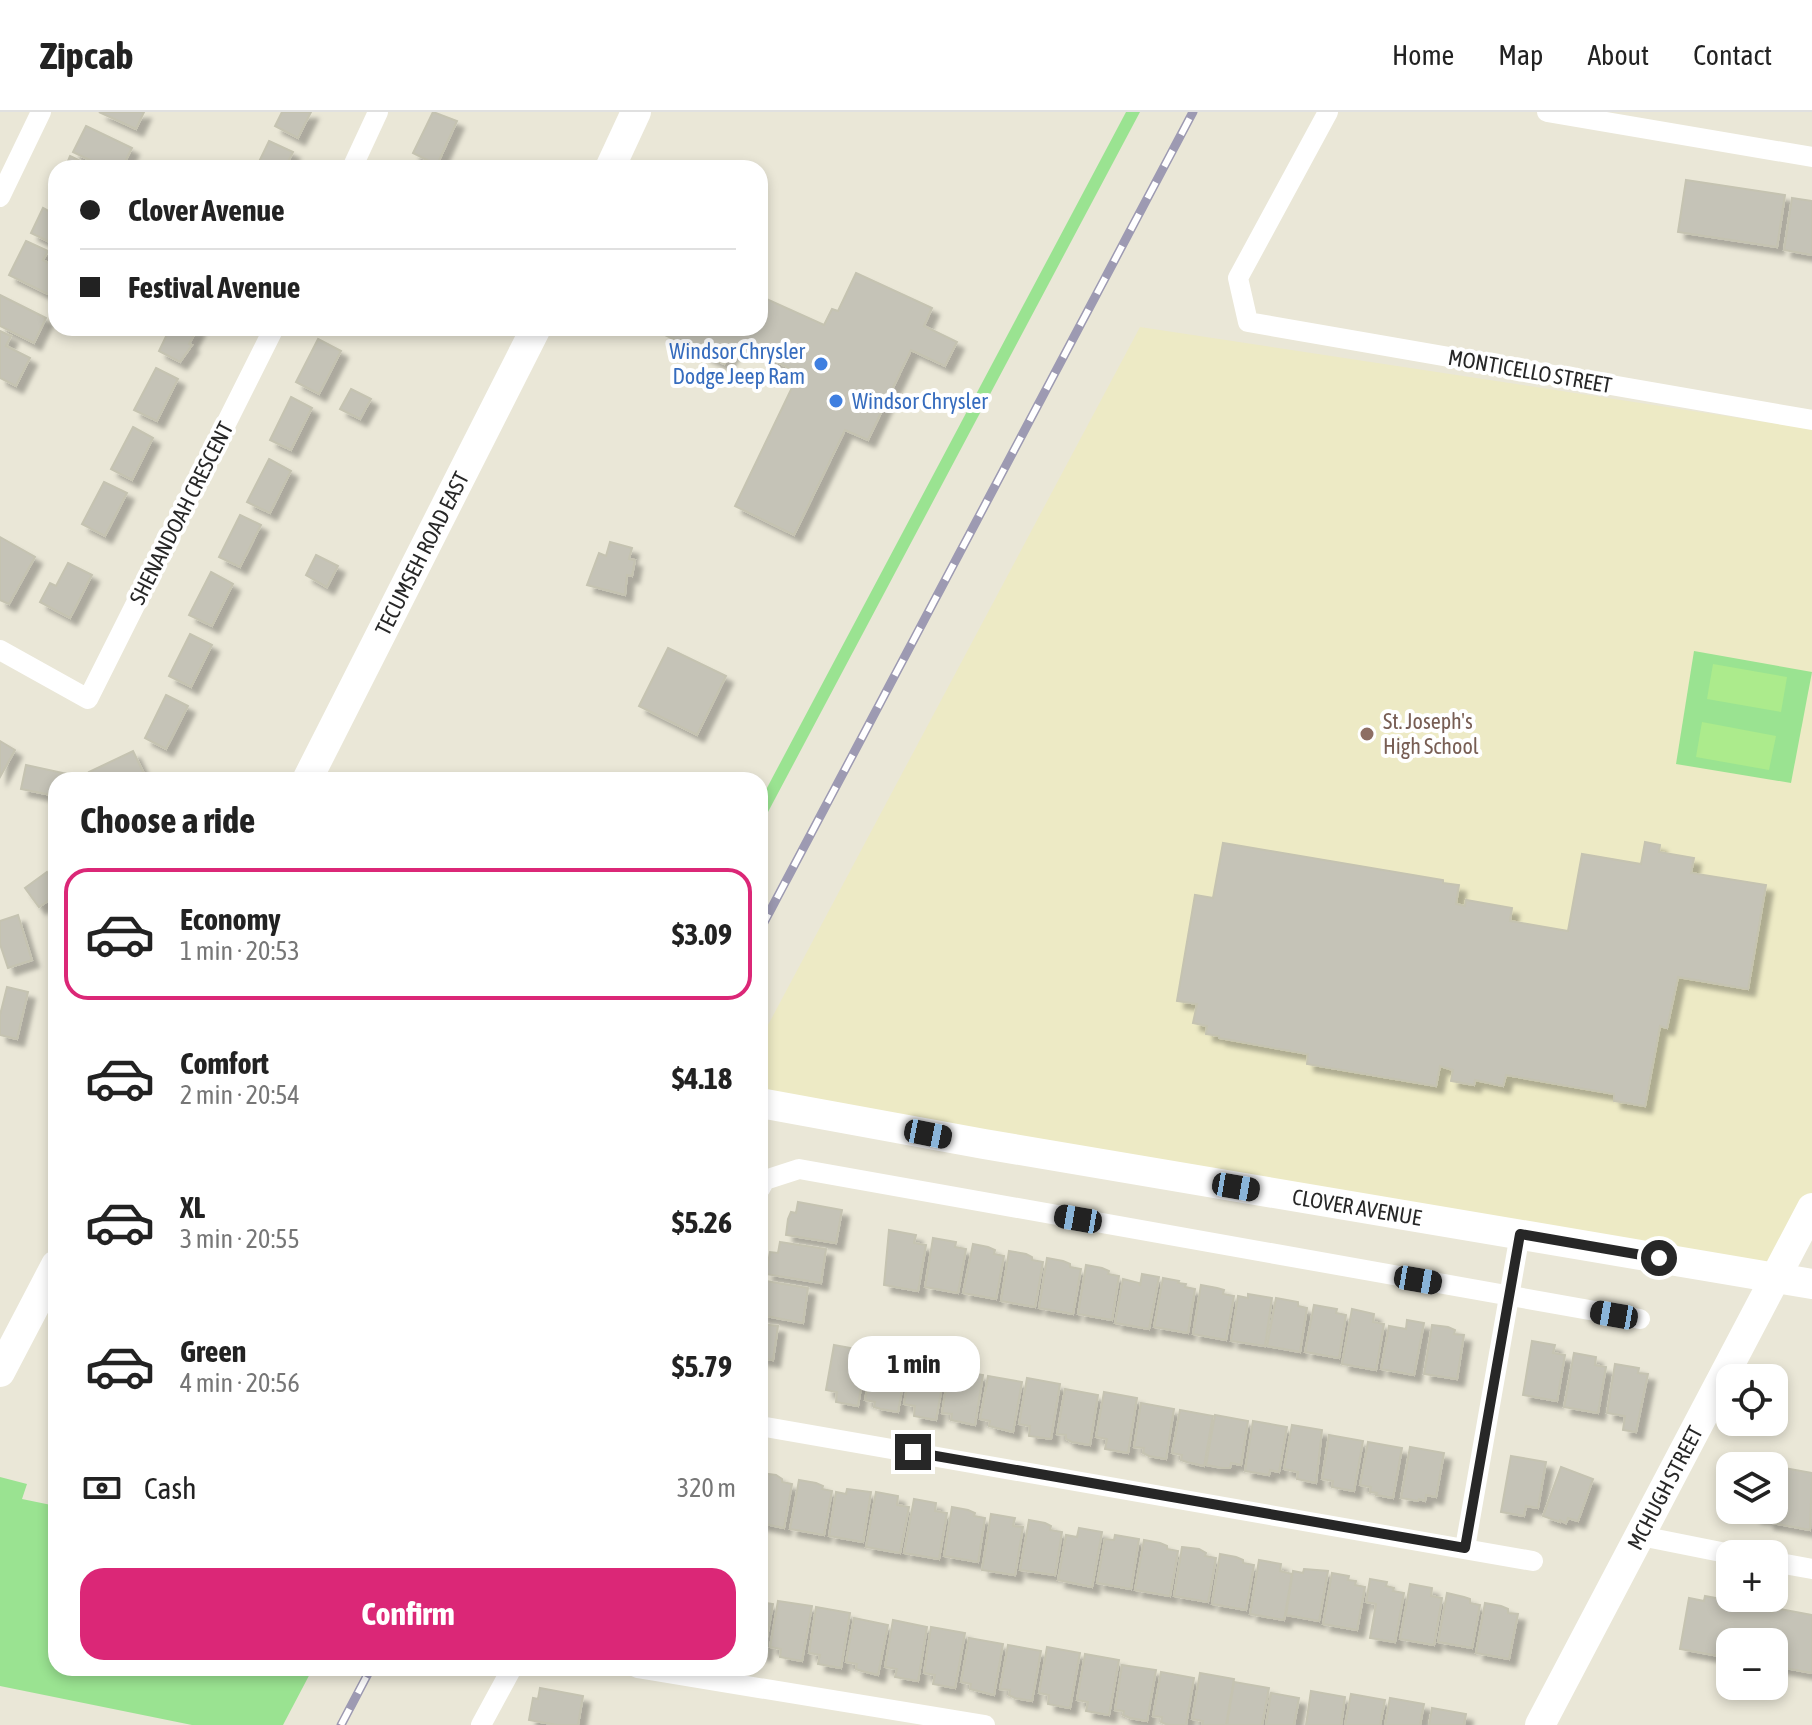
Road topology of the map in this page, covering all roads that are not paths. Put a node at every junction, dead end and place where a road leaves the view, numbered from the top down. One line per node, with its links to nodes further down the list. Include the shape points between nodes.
1 (41, 112): 9 (street)
2 (378, 112): 7 (street)
3 (636, 112): 8 (main road)
4 (1328, 112): 12 (street, MONTICELLO STREET, via 1238,278 1248,322)
5 (1547, 112): 6 (street)
6 (1812, 157)
7 (356, 160)
8 (614, 160)
9 (0, 197)
10 (270, 336): 13 (street, SHENANDOAH CRESCENT, via 88,699)
11 (532, 336): 14 (main road, TECUMSEH ROAD EAST)
12 (1812, 420)
13 (0, 650)
14 (311, 772)
15 (768, 1104): 18 (main road, CLOVER AVENUE)
16 (768, 1179): 22 (street, via 799,1169)
17 (1812, 1208): 19 (main road, MCHUGH STREET)
18 (1520, 1234): 19 (main road, CLOVER AVENUE); 22 (street)
19 (1775, 1277): 21 (main road, CLOVER AVENUE); 26 (main road, MCHUGH STREET)
20 (48, 1280): 24 (main road)
21 (1812, 1284)
22 (1511, 1296): 23 (street); 27 (street)
23 (1640, 1319)
24 (0, 1372)
25 (768, 1427): 27 (street)
26 (1641, 1536): 28 (street); 36 (main road, MCHUGH STREET)
27 (1465, 1548): 29 (street)
28 (1716, 1551)
29 (1533, 1561)
30 (1788, 1565): 31 (street)
31 (1812, 1569)
32 (508, 1676): 34 (street)
33 (686, 1676): 35 (street)
34 (481, 1725)
35 (985, 1725)
36 (1540, 1725)

